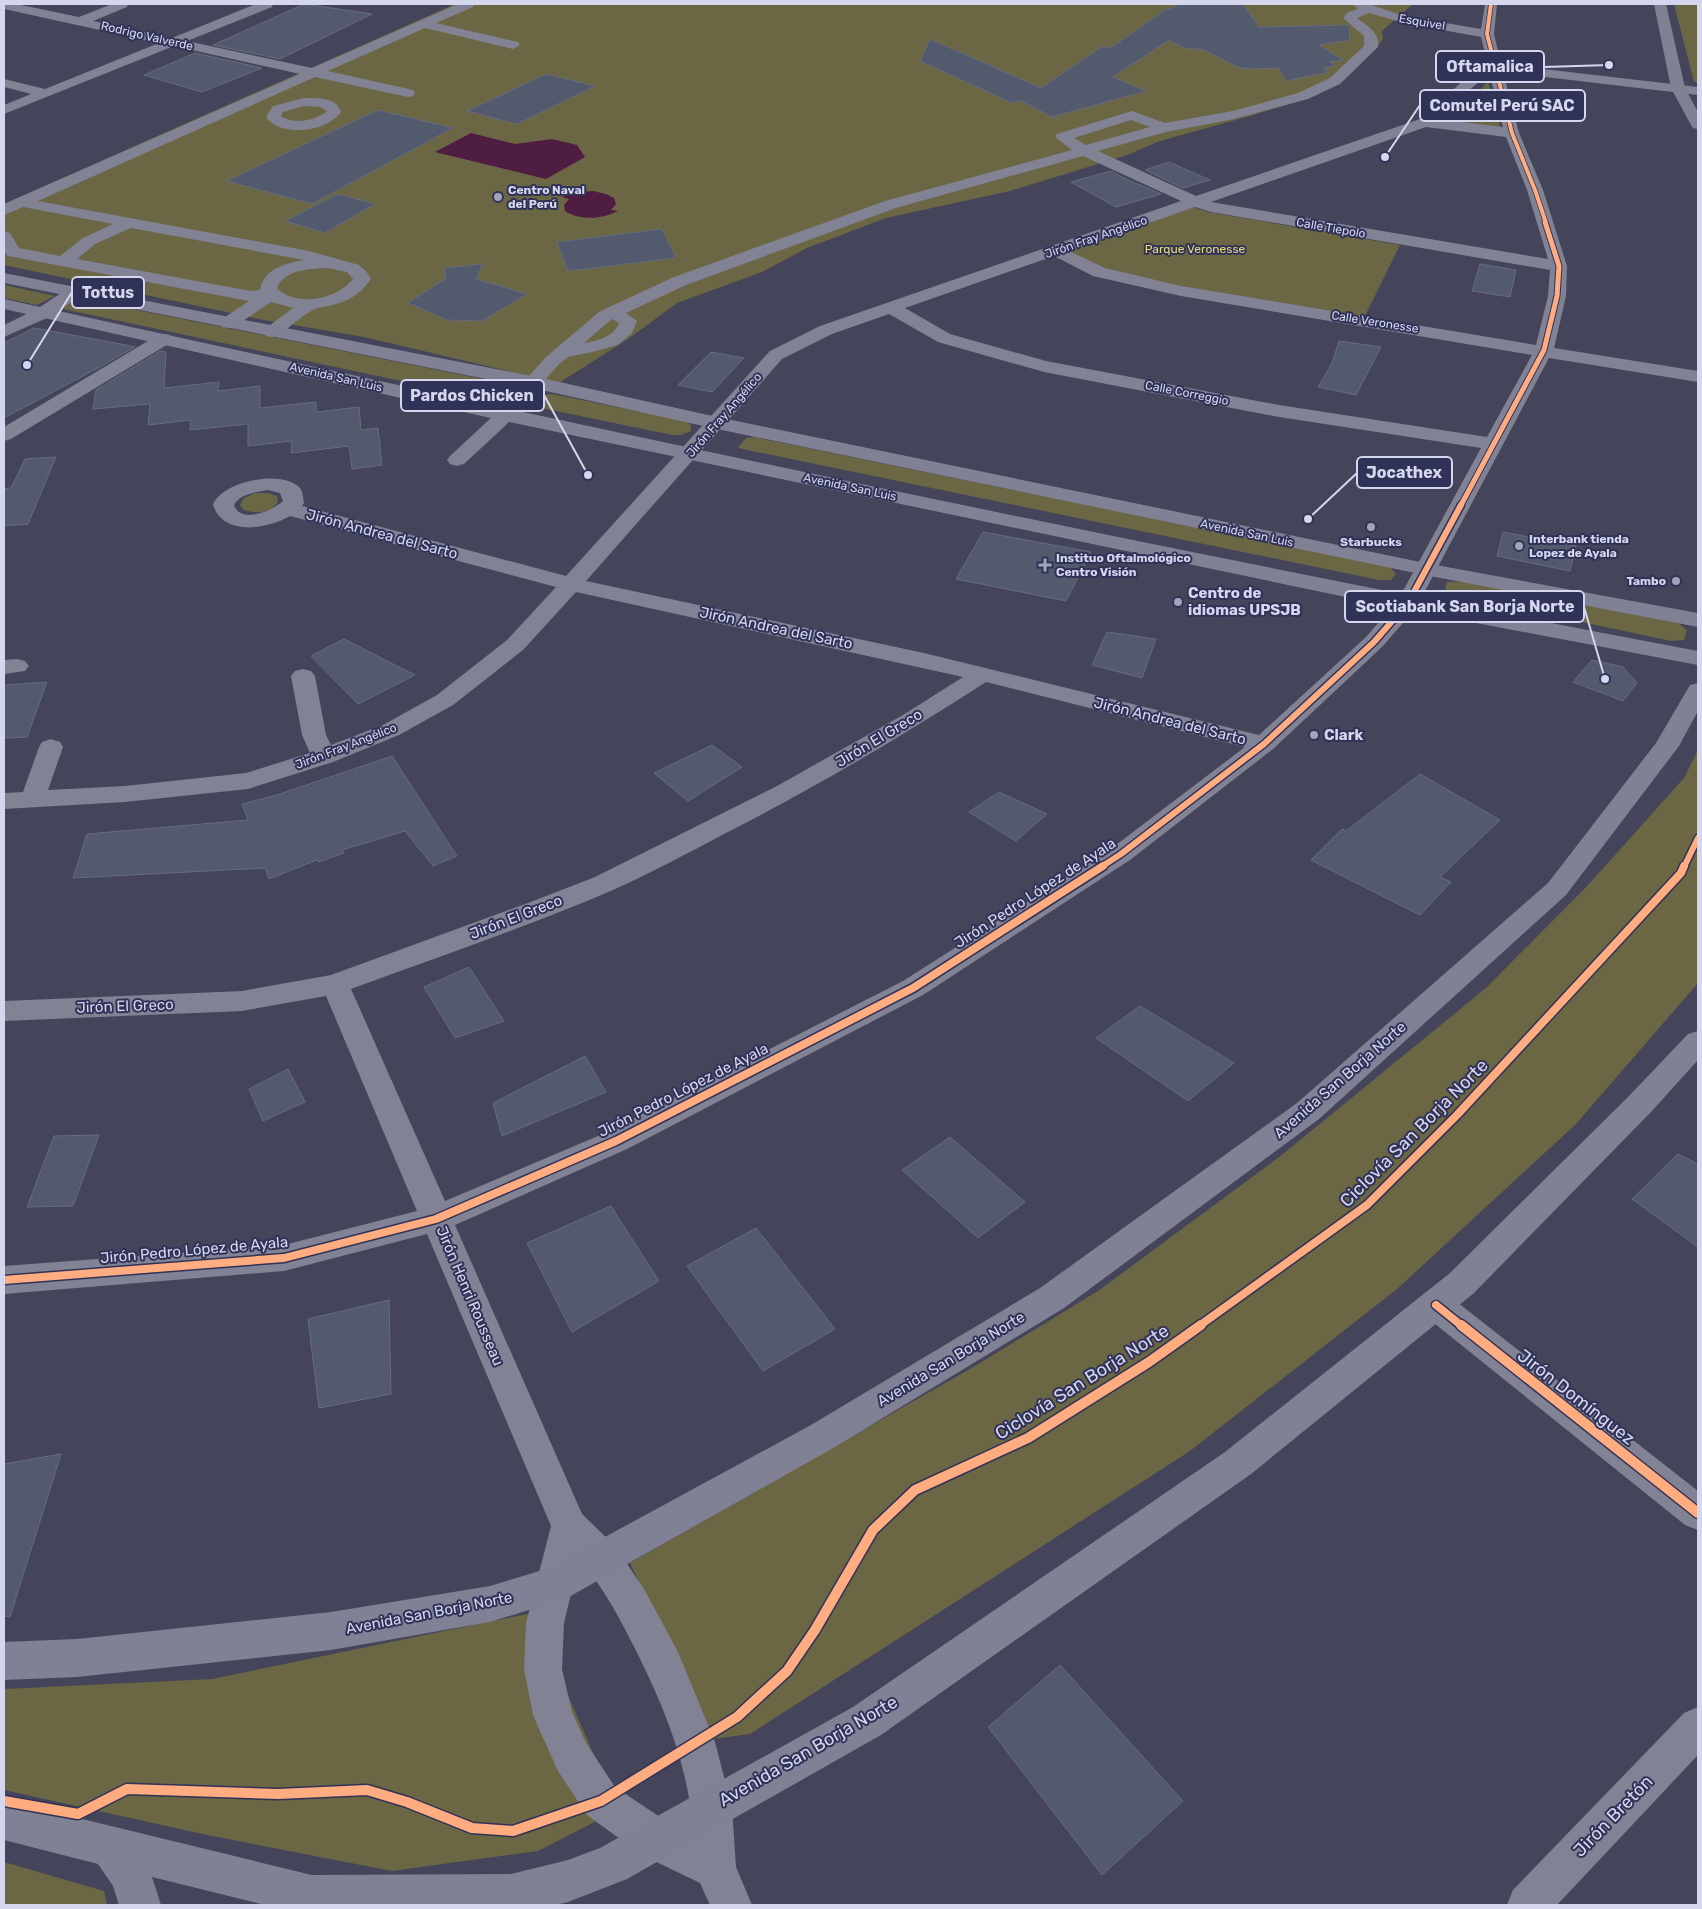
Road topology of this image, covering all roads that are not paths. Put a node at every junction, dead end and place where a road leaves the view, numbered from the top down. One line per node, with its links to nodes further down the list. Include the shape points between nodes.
1 (122, 4): 8 (street)
2 (267, 4): 11 (street)
3 (468, 4): 9 (street)
4 (1491, 4): 10 (street, Jirón Pedro López de Ayala)
5 (1660, 4): 17 (main road)
6 (4, 5): 8 (street, Rodrigo Valverde)
7 (1364, 6): 10 (street, Esquivel, via 1393,17); 25 (street, via 1349,18 1371,36 1371,47 1335,81 1303,96 1261,108)
8 (81, 21): 11 (street, Rodrigo Valverde)
9 (424, 24): 12 (street); 14 (street)
10 (1487, 34): 13 (street, Jirón Pedro López de Ayala)
11 (174, 42): 14 (street, Rodrigo Valverde); 19 (street)
12 (514, 45)
13 (1496, 67): 17 (street); 23 (street, Jirón Fray Angélico, via 1478,75); 26 (street, Jirón Pedro López de Ayala)
14 (312, 72): 16 (street, Rodrigo Valverde); 28 (street)
15 (4, 83): 19 (street)
16 (364, 85): 20 (street, Rodrigo Valverde); 21 (street)
17 (1678, 88): 18 (street); 24 (main road)
18 (1698, 91)
19 (45, 93): 22 (street)
20 (408, 93)
21 (323, 103)
22 (4, 110)
23 (1425, 122): 26 (street); 29 (street, Jirón Fray Angélico)
24 (1698, 125)
25 (1164, 128): 27 (street); 27 (street, Calle Tiepolo, via 1132,115 1062,137)
26 (1512, 133): 36 (street, Jirón Pedro López de Ayala)
27 (1083, 150): 29 (street, Calle Tiepolo); 43 (street, via 891,204 680,281)
28 (22, 202): 30 (street); 31 (street)
29 (1195, 202): 33 (street, Jirón Fray Angélico); 36 (street, Calle Tiepolo)
30 (4, 210)
31 (130, 222): 34 (street, via 89,241); 35 (street)
32 (4, 236): 34 (street, via 14,252)
33 (1056, 251): 42 (street, Jirón Fray Angélico); 49 (street, Calle Veronesse, via 1099,272 1181,291)
34 (64, 261): 39 (street, via 251,296)
35 (342, 265): 39 (street, via 314,264 286,270 270,282 268,289); 40 (street, via 360,273 359,286 340,297)
36 (1560, 266): 49 (street, Jirón Pedro López de Ayala, via 1557,296)
37 (4, 278): 38 (main road, Avenida San Luis)
38 (73, 293): 44 (street); 45 (main road, Avenida San Luis)
39 (271, 294): 40 (street, via 286,302); 45 (street)
40 (311, 303): 47 (street)
41 (4, 304): 44 (main road, Avenida San Luis)
42 (890, 307): 54 (street, Jirón Fray Angélico, via 826,330 776,355); 56 (street, Calle Correggio, via 944,338 1044,366 1279,410)
43 (613, 312): 50 (street); 50 (street, via 628,322 618,338 601,346)
44 (43, 313): 46 (street); 48 (main road, Avenida San Luis)
45 (228, 323): 47 (main road, Avenida San Luis)
46 (4, 332)
47 (272, 332): 52 (main road, Avenida San Luis)
48 (164, 339): 53 (main road, Avenida San Luis); 55 (street)
49 (1544, 350): 51 (street, Calle Veronesse); 56 (street, Jirón Pedro López de Ayala)
50 (562, 352): 52 (street)
51 (1698, 376)
52 (531, 382): 53 (street); 54 (main road, Avenida San Luis)
53 (504, 415): 57 (main road, Avenida San Luis); 58 (street)
54 (717, 424): 57 (street, Jirón Fray Angélico); 60 (main road, Avenida San Luis)
55 (4, 436)
56 (1494, 444): 60 (street, Jirón Pedro López de Ayala)
57 (690, 454): 61 (street, Jirón Fray Angélico); 62 (main road, Avenida San Luis)
58 (457, 460)
59 (288, 509): 61 (street, Jirón Andrea del Sarto)
60 (1425, 569): 62 (street, Jirón Pedro López de Ayala); 63 (main road, Avenida San Luis)
61 (571, 584): 65 (street, Jirón Andrea del Sarto); 72 (street, Jirón Fray Angélico, via 515,645 445,700 391,730)
62 (1408, 603): 64 (main road, Avenida San Luis); 70 (street, Jirón Pedro López de Ayala, via 1374,642)
63 (1698, 620)
64 (1698, 658)
65 (924, 660): 66 (street, Jirón Andrea del Sarto); 69 (street, via 932,675 932,686)
66 (983, 674): 69 (street, Jirón El Greco); 70 (street, Jirón Andrea del Sarto)
67 (303, 676): 72 (street, via 314,735)
68 (1694, 703): 83 (main road, Avenida San Borja Norte, via 1667,746 1557,889 1308,1111 1052,1298 823,1436)
69 (911, 720): 75 (street, Jirón El Greco, via 786,792 604,883)
70 (1264, 744): 78 (street, Jirón Pedro López de Ayala, via 1121,854 913,988 616,1141)
71 (51, 747): 73 (street)
72 (324, 757): 73 (street, Jirón Fray Angélico, via 248,781 125,794)
73 (33, 799): 74 (street, Jirón Fray Angélico)
74 (4, 801)
75 (335, 984): 76 (street, Jirón El Greco, via 242,1001); 78 (street, Jirón Henri Rousseau)
76 (4, 1011)
77 (1698, 1042): 80 (main road, Avenida San Borja Norte, via 1640,1104)
78 (436, 1219): 79 (street, Jirón Pedro López de Ayala, via 284,1258); 82 (street, Jirón Henri Rousseau)
79 (4, 1280)
80 (1436, 1305): 81 (street, Jirón Domínguez); 87 (main road, Avenida San Borja Norte, via 1238,1463 1084,1571 867,1721)
81 (1698, 1513)
82 (569, 1526): 83 (street, Jirón Henri Rousseau); 84 (street)
83 (602, 1558): 84 (main road, Avenida San Borja Norte); 87 (street, Jirón Henri Rousseau, via 631,1602 664,1665 695,1742)
84 (554, 1585): 85 (main road, Avenida San Borja Norte, via 490,1604 331,1631 77,1658); 89 (street, via 545,1623 543,1669 553,1715 572,1757 601,1801)
85 (4, 1661)
86 (1698, 1727): 95 (street, Jirón Bretón)
87 (712, 1808): 89 (main road, Avenida San Borja Norte); 91 (street, Jirón Henri Rousseau)
88 (4, 1820): 90 (main road, Avenida San Borja Norte)
89 (657, 1840): 91 (street); 92 (main road, Avenida San Borja Norte, via 612,1864)
90 (110, 1845): 92 (main road, Avenida San Borja Norte, via 312,1896); 93 (main road, via 131,1876)
91 (715, 1868): 94 (street, Jirón Henri Rousseau)
92 (502, 1900)
93 (140, 1905)
94 (731, 1905)
95 (1528, 1905)

